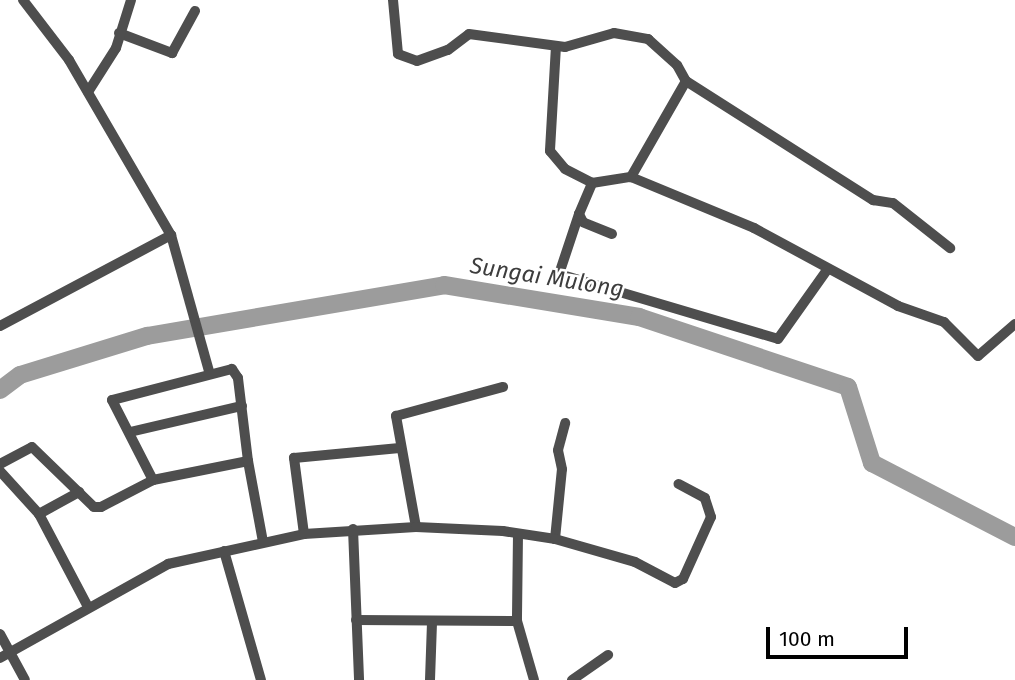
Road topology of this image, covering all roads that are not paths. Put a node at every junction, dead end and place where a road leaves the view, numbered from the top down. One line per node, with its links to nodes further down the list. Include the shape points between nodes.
1 (23, 0): 8 (street)
2 (131, 0): 5 (street)
3 (393, 0): 6 (street, via 396,49 407,59 437,56 469,34 480,33)
4 (195, 11): 5 (street, via 172,54)
5 (119, 33): 8 (street, via 116,48)
6 (556, 46): 7 (street, via 580,46 628,33 657,45); 10 (street, via 550,151 565,169)
7 (686, 81): 9 (street); 14 (street, via 873,200 892,203)
8 (88, 92): 13 (street)
9 (631, 177): 10 (street); 15 (street, via 754,228)
10 (592, 183): 11 (street)
11 (579, 214): 12 (street, via 583,222); 15 (street, via 559,274 778,339)
12 (612, 234)
13 (171, 235): 17 (street); 18 (street)
14 (950, 248)
15 (827, 270): 16 (street, via 898,306 944,322 978,356)
16 (1015, 324)
17 (0, 326)
18 (207, 366): 20 (street, via 237,373); 22 (street, via 112,400)
19 (503, 387): 23 (street, via 396,416)
20 (242, 406): 22 (street); 24 (street)
21 (565, 423): 35 (street, via 558,450 562,469)
22 (130, 432): 27 (street)
23 (400, 448): 31 (street); 33 (street, via 294,458)
24 (248, 461): 27 (street); 36 (street)
25 (0, 464): 29 (street, via 32,447)
26 (0, 471): 30 (street)
27 (153, 480): 29 (street, via 102,507 94,507)
28 (679, 484): 35 (street, via 705,498 711,517 680,582 635,562)
29 (79, 492): 30 (street)
30 (39, 514): 38 (street)
31 (416, 527): 32 (street); 34 (street)
32 (353, 529): 33 (street); 39 (street)
33 (304, 534): 36 (street)
34 (518, 534): 35 (street); 40 (street)
35 (555, 539)
36 (263, 542): 37 (street)
37 (224, 551): 38 (street, via 168,565); 46 (street)
38 (88, 607): 43 (street)
39 (356, 620): 41 (street); 47 (street)
40 (517, 621): 41 (street); 49 (street)
41 (432, 622): 48 (street)
42 (0, 634): 43 (street)
43 (4, 655): 45 (street)
44 (608, 655): 50 (street)
45 (25, 680)
46 (261, 680)
47 (359, 680)
48 (430, 680)
49 (534, 680)
50 (572, 680)

